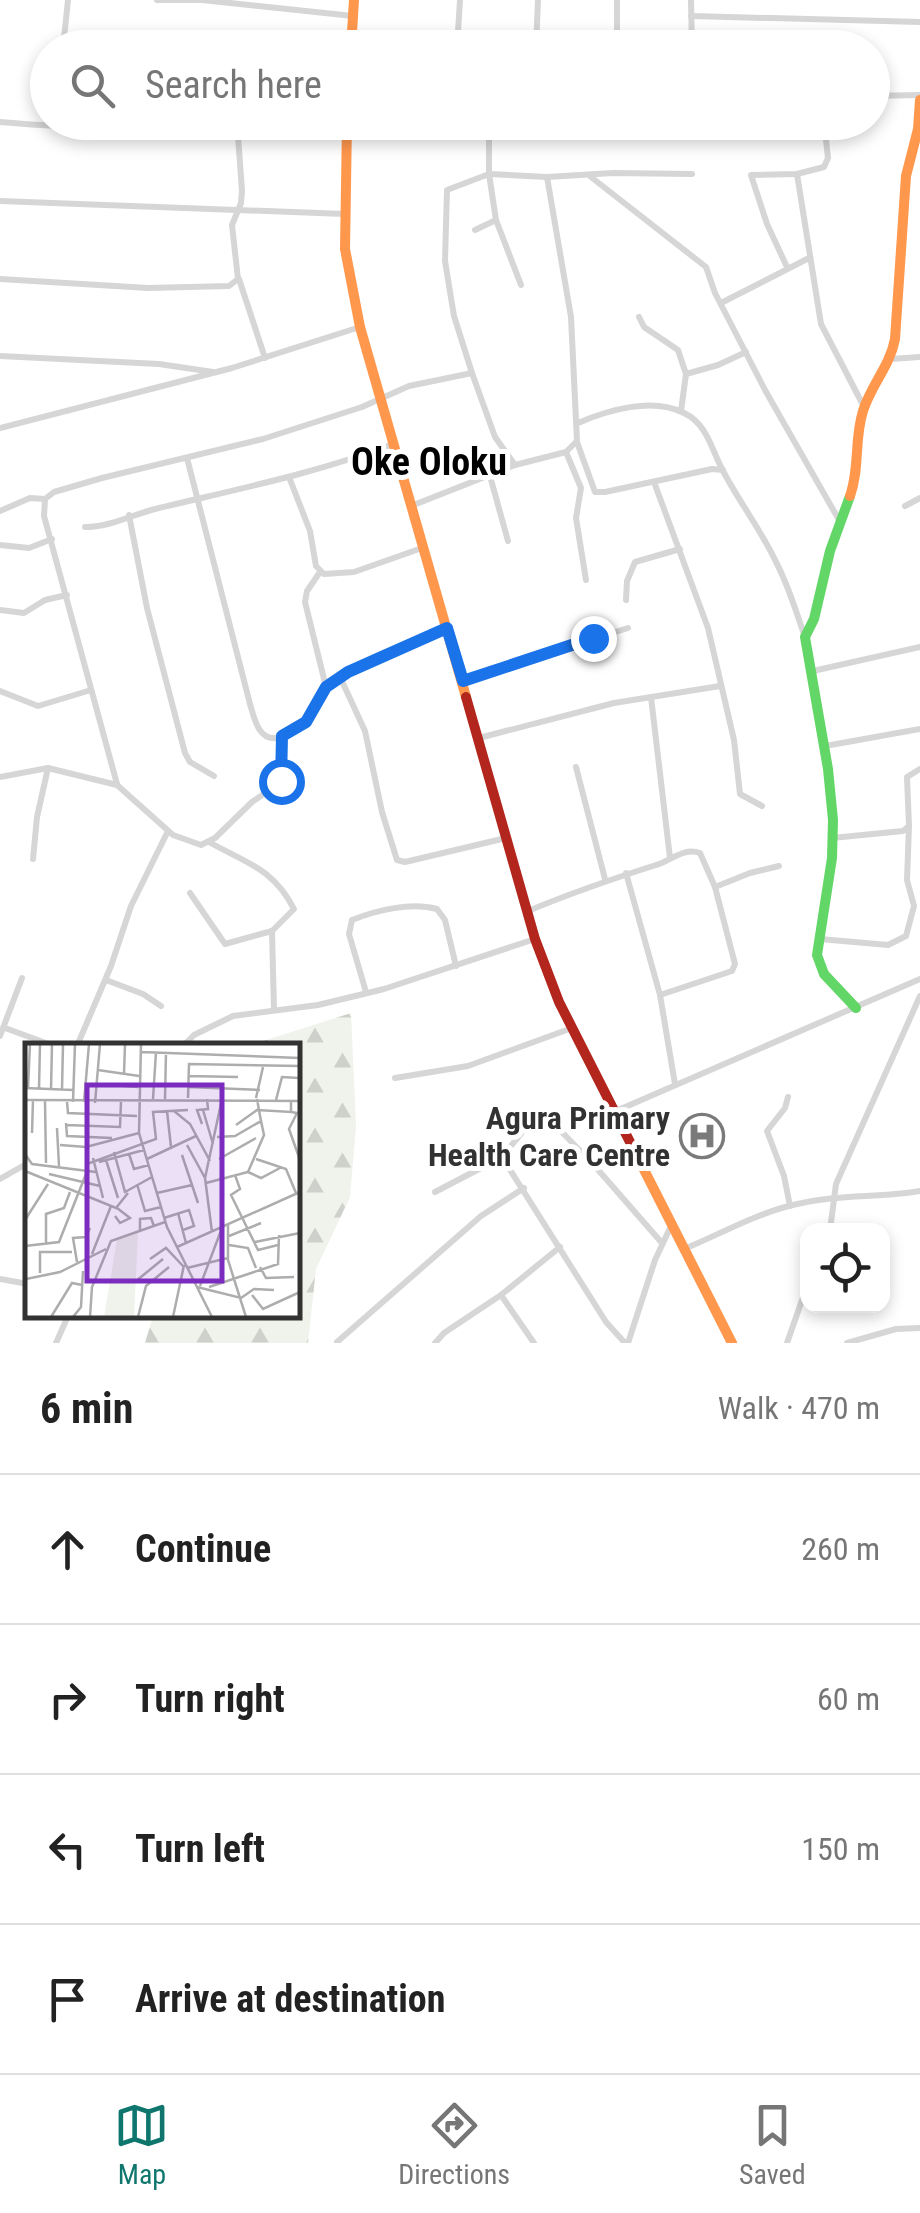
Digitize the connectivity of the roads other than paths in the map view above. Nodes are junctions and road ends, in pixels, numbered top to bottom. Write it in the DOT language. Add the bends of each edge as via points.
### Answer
graph roads {
  1 [pos="68,0"];
  2 [pos="157,0"];
  3 [pos="354,0"];
  4 [pos="460,0"];
  5 [pos="538,0"];
  6 [pos="616,0"];
  7 [pos="691,0"];
  8 [pos="353,16"];
  9 [pos="692,16"];
  10 [pos="920,22"];
  11 [pos="65,30"];
  12 [pos="352,30"];
  13 [pos="458,30"];
  14 [pos="537,30"];
  15 [pos="617,30"];
  16 [pos="692,30"];
  17 [pos="890,96"];
  18 [pos="920,97"];
  19 [pos="0,122"];
  20 [pos="30,123"];
  21 [pos="238,140"];
  22 [pos="347,140"];
  23 [pos="489,140"];
  24 [pos="825,140"];
  25 [pos="488,174"];
  26 [pos="692,174"];
  27 [pos="796,174"];
  28 [pos="547,177"];
  29 [pos="590,177"];
  30 [pos="0,200"];
  31 [pos="235,212"];
  32 [pos="345,214"];
  33 [pos="496,220"];
  34 [pos="475,230"];
  35 [pos="809,258"];
  36 [pos="787,266"];
  37 [pos="238,278"];
  38 [pos="0,279"];
  39 [pos="521,285"];
  40 [pos="721,303"];
  41 [pos="639,316"];
  42 [pos="360,327"];
  43 [pos="746,352"];
  44 [pos="0,356"];
  45 [pos="920,357"];
  46 [pos="264,358"];
  47 [pos="891,359"];
  48 [pos="214,373"];
  49 [pos="472,374"];
  50 [pos="686,374"];
  51 [pos="381,396"];
  52 [pos="864,407"];
  53 [pos="681,411"];
  54 [pos="578,423"];
  55 [pos="0,428"];
  56 [pos="577,441"];
  57 [pos="393,444"];
  58 [pos="566,452"];
  59 [pos="187,458"];
  60 [pos="515,465"];
  61 [pos="722,470"];
  62 [pos="289,476"];
  63 [pos="490,476"];
  64 [pos="654,482"];
  65 [pos="198,498"];
  66 [pos="920,498"];
  67 [pos="45,499"];
  68 [pos="411,506"];
  69 [pos="906,506"];
  70 [pos="0,511"];
  71 [pos="128,515"];
  72 [pos="839,520"];
  73 [pos="84,527"];
  74 [pos="52,539"];
  75 [pos="508,541"];
  76 [pos="0,545"];
  77 [pos="422,548"];
  78 [pos="680,549"];
  79 [pos="320,572"];
  80 [pos="586,580"];
  81 [pos="67,595"];
  82 [pos="626,600"];
  83 [pos="0,610"];
  84 [pos="447,628"];
  85 [pos="628,628"];
  86 [pos="805,636"];
  87 [pos="920,647"];
  88 [pos="813,671"];
  89 [pos="340,678"];
  90 [pos="463,681"];
  91 [pos="720,686"];
  92 [pos="326,687"];
  93 [pos="90,690"];
  94 [pos="0,691"];
  95 [pos="651,697"];
  96 [pos="920,729"];
  97 [pos="282,736"];
  98 [pos="479,738"];
  99 [pos="824,746"];
  100 [pos="576,766"];
  101 [pos="48,768"];
  102 [pos="920,769"];
  103 [pos="214,776"];
  104 [pos="0,777"];
  105 [pos="117,785"];
  106 [pos="762,806"];
  107 [pos="909,826"];
  108 [pos="168,831"];
  109 [pos="506,838"];
  110 [pos="832,838"];
  111 [pos="209,842"];
  112 [pos="670,858"];
  113 [pos="33,859"];
  114 [pos="780,866"];
  115 [pos="626,873"];
  116 [pos="605,879"];
  117 [pos="715,887"];
  118 [pos="190,893"];
  119 [pos="528,910"];
  120 [pos="272,931"];
  121 [pos="536,939"];
  122 [pos="818,939"];
  123 [pos="456,966"];
  124 [pos="22,978"];
  125 [pos="106,980"];
  126 [pos="920,980"];
  127 [pos="366,992"];
  128 [pos="660,995"];
  129 [pos="920,996"];
  130 [pos="161,1006"];
  131 [pos="856,1008"];
  132 [pos="274,1010"];
  133 [pos="572,1028"];
  134 [pos="2,1032"];
  135 [pos="43,1043"];
  136 [pos="78,1043"];
  137 [pos="187,1043"];
  138 [pos="395,1078"];
  139 [pos="675,1084"];
  140 [pos="788,1096"];
  141 [pos="616,1111"];
  142 [pos="502,1157"];
  143 [pos="25,1166"];
  144 [pos="0,1179"];
  145 [pos="524,1188"];
  146 [pos="920,1191"];
  147 [pos="435,1192"];
  148 [pos="833,1200"];
  149 [pos="790,1206"];
  150 [pos="831,1223"];
  151 [pos="671,1226"];
  152 [pos="662,1243"];
  153 [pos="560,1247"];
  154 [pos="684,1249"];
  155 [pos="0,1279"];
  156 [pos="25,1283"];
  157 [pos="501,1295"];
  158 [pos="800,1306"];
  159 [pos="67,1318"];
  160 [pos="920,1328"];
  161 [pos="337,1342"];
  162 [pos="56,1343"];
  163 [pos="435,1343"];
  164 [pos="534,1343"];
  165 [pos="626,1343"];
  166 [pos="732,1343"];
  167 [pos="787,1343"];
  168 [pos="846,1343"];
  1 -- 11 [label="street"];
  2 -- 8 [label="street"];
  3 -- 8 [label="street"];
  4 -- 13 [label="street"];
  5 -- 14 [label="street"];
  6 -- 15 [label="street"];
  7 -- 9 [label="street"];
  8 -- 12 [label="street"];
  9 -- 10 [label="street"];
  9 -- 16 [label="street"];
  17 -- 18 [label="street"];
  18 -- 47 [label="street" via="908,159"];
  19 -- 20 [label="street"];
  21 -- 31 [label="street" via="242,191"];
  22 -- 32 [label="street"];
  23 -- 25 [label="street"];
  24 -- 27 [label="street" via="826,164"];
  25 -- 28 [label="street"];
  25 -- 33 [label="street"];
  25 -- 49 [label="street" via="452,187 444,197 445,261"];
  26 -- 29 [label="street"];
  27 -- 35 [label="street"];
  27 -- 36 [label="street" via="751,175"];
  28 -- 29 [label="street"];
  28 -- 54 [label="street" via="571,317"];
  29 -- 40 [label="street" via="706,267"];
  30 -- 31 [label="street"];
  31 -- 32 [label="street"];
  31 -- 37 [label="street"];
  32 -- 42 [label="street"];
  33 -- 34 [label="street"];
  33 -- 39 [label="street"];
  35 -- 36 [label="street"];
  35 -- 52 [label="street" via="821,324"];
  36 -- 40 [label="street"];
  37 -- 38 [label="street" via="222,288"];
  37 -- 46 [label="street"];
  40 -- 43 [label="street"];
  41 -- 50 [label="street" via="644,327 678,350"];
  42 -- 46 [label="street"];
  42 -- 51 [label="street"];
  43 -- 50 [label="street"];
  43 -- 72 [label="street"];
  44 -- 48 [label="street"];
  45 -- 47 [label="street"];
  46 -- 48 [label="street"];
  47 -- 52 [label="street"];
  48 -- 55 [label="street"];
  49 -- 51 [label="street"];
  49 -- 60 [label="street" via="495,437"];
  50 -- 53 [label="street"];
  51 -- 57 [label="street"];
  51 -- 59 [label="street" via="310,425"];
  52 -- 72 [label="street" via="855,442 856,478"];
  53 -- 54 [label="street" via="639,407"];
  53 -- 61 [label="street" via="703,429"];
  54 -- 56 [label="street"];
  56 -- 58 [label="street"];
  56 -- 64 [label="street" via="594,492"];
  57 -- 62 [label="street"];
  57 -- 68 [label="street"];
  58 -- 60 [label="street"];
  58 -- 80 [label="street" via="581,488 576,518"];
  59 -- 65 [label="street"];
  59 -- 67 [label="street"];
  60 -- 63 [label="street"];
  61 -- 64 [label="street"];
  61 -- 86 [label="street" via="777,562"];
  62 -- 65 [label="street"];
  62 -- 79 [label="street"];
  63 -- 68 [label="street"];
  63 -- 75 [label="street"];
  64 -- 78 [label="street"];
  65 -- 71 [label="street"];
  65 -- 97 [label="street" via="257,726"];
  66 -- 69 [label="street"];
  67 -- 70 [label="street"];
  67 -- 74 [label="street"];
  68 -- 77 [label="street"];
  71 -- 73 [label="street" via="106,527"];
  71 -- 103 [label="street" via="185,753"];
  72 -- 86 [label="street"];
  74 -- 76 [label="street" via="29,548"];
  74 -- 81 [label="street"];
  77 -- 79 [label="street" via="354,572"];
  77 -- 84 [label="street"];
  78 -- 82 [label="street" via="635,562"];
  78 -- 91 [label="street"];
  79 -- 92 [label="street" via="305,602"];
  81 -- 83 [label="street" via="24,613"];
  81 -- 93 [label="street"];
  84 -- 89 [label="street"];
  84 -- 90 [label="street"];
  85 -- 90 [label="street"];
  86 -- 88 [label="street"];
  87 -- 88 [label="street"];
  88 -- 99 [label="street"];
  89 -- 92 [label="street"];
  89 -- 109 [label="street" via="365,731 397,860"];
  90 -- 98 [label="street"];
  91 -- 95 [label="street"];
  91 -- 106 [label="street" via="740,794"];
  92 -- 97 [label="street" via="306,722"];
  93 -- 94 [label="street" via="38,706"];
  93 -- 105 [label="street"];
  95 -- 98 [label="street"];
  95 -- 112 [label="street"];
  96 -- 99 [label="street"];
  97 -- 111 [label="street" via="280,783"];
  98 -- 109 [label="street"];
  99 -- 110 [label="street"];
  100 -- 116 [label="street"];
  101 -- 104 [label="street"];
  101 -- 105 [label="street"];
  101 -- 113 [label="street"];
  102 -- 107 [label="street" via="906,778"];
  105 -- 108 [label="street"];
  107 -- 110 [label="street"];
  107 -- 122 [label="street" via="914,906 906,936 888,945"];
  108 -- 111 [label="street" via="200,845"];
  108 -- 125 [label="street" via="131,906"];
  109 -- 119 [label="street"];
  110 -- 122 [label="street"];
  111 -- 120 [label="street" via="261,868 288,898 292,914"];
  112 -- 115 [label="street"];
  112 -- 117 [label="street" via="700,853"];
  114 -- 117 [label="street"];
  115 -- 116 [label="street"];
  115 -- 128 [label="street"];
  116 -- 119 [label="street"];
  117 -- 128 [label="street" via="734,954 732,971"];
  118 -- 120 [label="street" via="223,943"];
  119 -- 121 [label="street"];
  120 -- 132 [label="street"];
  121 -- 123 [label="street"];
  121 -- 133 [label="street"];
  122 -- 131 [label="street" via="819,966"];
  123 -- 127 [label="street"];
  123 -- 127 [label="street" via="436,909 364,915 352,920 350,934"];
  124 -- 134 [label="street"];
  125 -- 130 [label="street"];
  125 -- 136 [label="street"];
  126 -- 131 [label="street"];
  127 -- 132 [label="street"];
  128 -- 139 [label="street"];
  129 -- 148 [label="street"];
  131 -- 139 [label="street"];
  132 -- 137 [label="street" via="233,1016"];
  133 -- 138 [label="street" via="468,1066"];
  133 -- 141 [label="street"];
  134 -- 135 [label="street"];
  139 -- 141 [label="street"];
  140 -- 149 [label="street" via="767,1131"];
  141 -- 151 [label="street"];
  142 -- 145 [label="street"];
  142 -- 147 [label="street"];
  142 -- 152 [label="street" via="532,1120 548,1120"];
  143 -- 144 [label="street"];
  145 -- 153 [label="street"];
  145 -- 161 [label="street" via="481,1216"];
  146 -- 148 [label="street"];
  148 -- 149 [label="street"];
  148 -- 150 [label="street"];
  149 -- 154 [label="street"];
  151 -- 152 [label="street"];
  151 -- 154 [label="street"];
  152 -- 165 [label="street"];
  153 -- 157 [label="street"];
  153 -- 165 [label="street"];
  154 -- 166 [label="street"];
  155 -- 156 [label="street"];
  157 -- 163 [label="street"];
  157 -- 164 [label="street"];
  158 -- 167 [label="street"];
  159 -- 162 [label="street"];
  160 -- 168 [label="street"];
}
